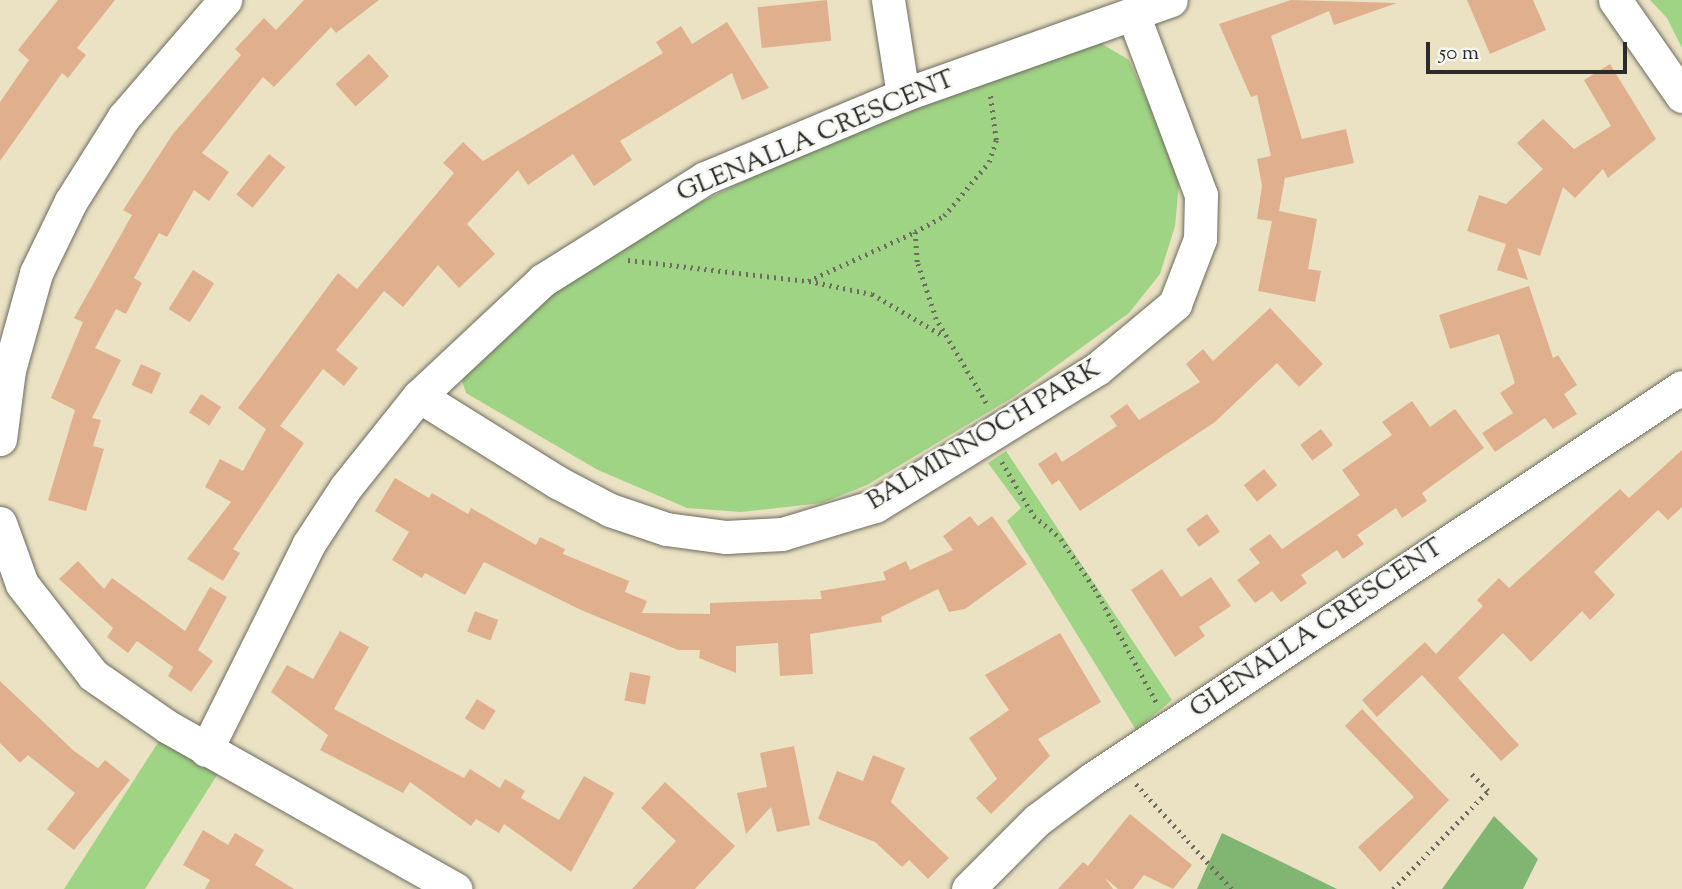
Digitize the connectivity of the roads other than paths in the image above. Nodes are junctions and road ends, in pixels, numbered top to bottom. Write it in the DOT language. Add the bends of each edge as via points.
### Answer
graph roads {
  1 [pos="225,0"];
  2 [pos="888,0"];
  3 [pos="1171,0"];
  4 [pos="1615,0"];
  5 [pos="1133,14"];
  6 [pos="903,95"];
  7 [pos="1682,96"];
  8 [pos="5,369"];
  9 [pos="1682,387"];
  10 [pos="419,396"];
  11 [pos="0,439"];
  12 [pos="0,523"];
  13 [pos="206,750"];
  14 [pos="455,889"];
  15 [pos="968,889"];
  1 -- 8 [label="street" via="124,117 71,201 36,273"];
  2 -- 6 [label="street"];
  3 -- 5 [label="street, GLENALLA CRESCENT"];
  4 -- 7 [label="street"];
  5 -- 6 [label="street, GLENALLA CRESCENT"];
  5 -- 10 [label="street, BALMINNOCH PARK" via="1201,195 1200,239 1175,304 1097,369 875,506 782,534 726,537 666,529 557,482"];
  6 -- 10 [label="street, GLENALLA CRESCENT" via="705,178 579,252 509,306"];
  8 -- 11 [label="street"];
  9 -- 15 [label="street, GLENALLA CRESCENT" via="1117,762 1037,820"];
  10 -- 13 [label="street, GLENALLA CRESCENT" via="346,487 309,545"];
  12 -- 13 [label="street" via="22,584 55,633 129,703"];
  13 -- 14 [label="street"];
}
